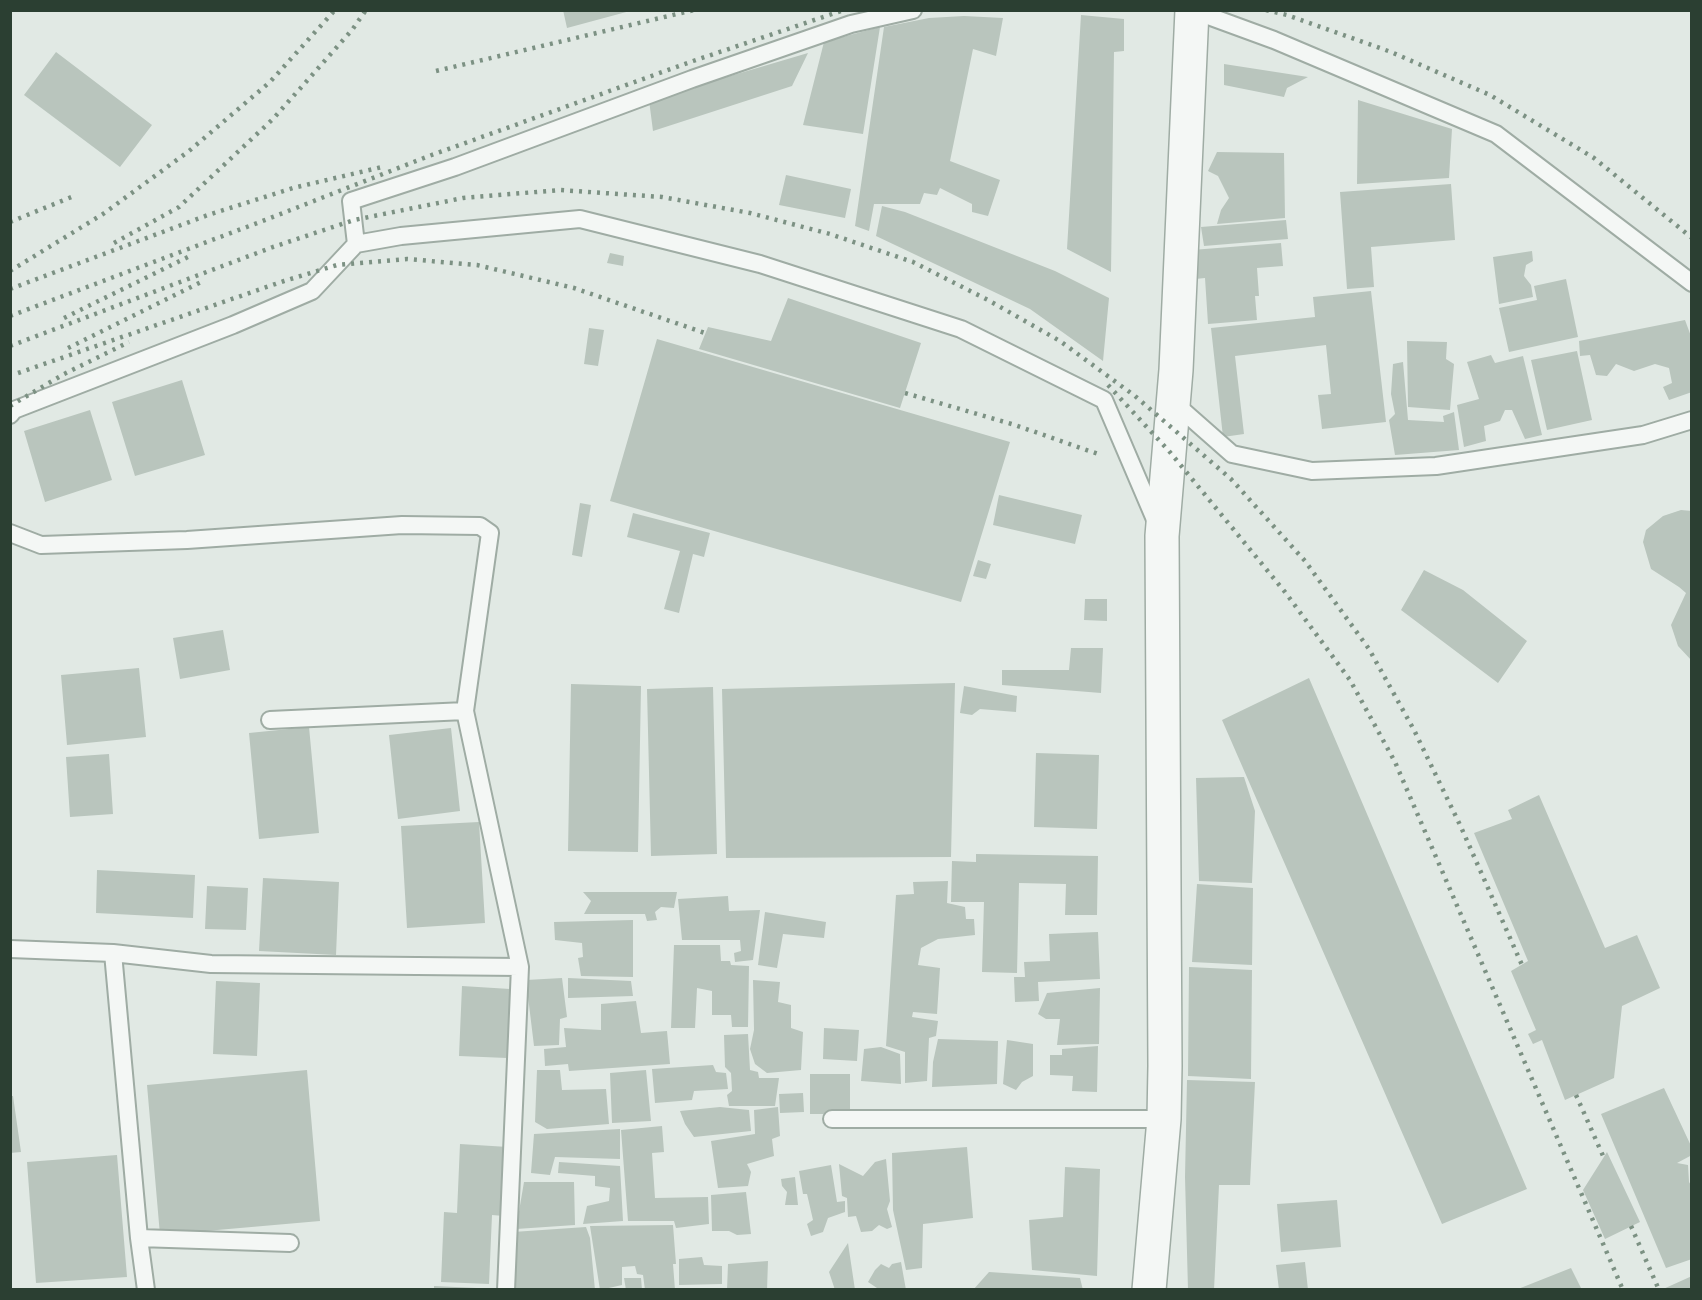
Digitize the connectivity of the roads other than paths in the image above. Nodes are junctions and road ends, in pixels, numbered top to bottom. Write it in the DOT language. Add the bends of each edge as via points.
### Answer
graph roads {
  1 [pos="913,10"];
  2 [pos="1192,10"];
  3 [pos="356,244"];
  4 [pos="1692,283"];
  5 [pos="1173,402"];
  6 [pos="10,415"];
  7 [pos="1692,420"];
  8 [pos="10,533"];
  9 [pos="1162,536"];
  10 [pos="465,711"];
  11 [pos="270,720"];
  12 [pos="10,949"];
  13 [pos="113,953"];
  14 [pos="520,967"];
  15 [pos="832,1119"];
  16 [pos="1164,1119"];
  17 [pos="139,1238"];
  18 [pos="290,1243"];
  19 [pos="146,1290"];
  20 [pos="506,1290"];
  21 [pos="1149,1290"];
  1 -- 3 [label="lane" via="851,24 351,201"];
  2 -- 4 [label="lane" via="1274,40 1496,134"];
  2 -- 5 [label="street"];
  3 -- 6 [label="lane" via="312,291 14,410"];
  3 -- 9 [label="lane" via="400,236 580,219 760,264 961,329 1104,400"];
  5 -- 7 [label="lane" via="1232,454 1312,471 1436,466 1643,435"];
  5 -- 9 [label="street"];
  8 -- 10 [label="lane" via="41,545 187,540 402,525 480,526 490,533"];
  9 -- 16 [label="street"];
  10 -- 11 [label="lane"];
  10 -- 14 [label="lane"];
  12 -- 13 [label="lane"];
  13 -- 14 [label="lane" via="211,964"];
  13 -- 17 [label="lane"];
  14 -- 20 [label="lane"];
  15 -- 16 [label="lane"];
  16 -- 21 [label="street"];
  17 -- 18 [label="lane"];
  17 -- 19 [label="lane"];
}
